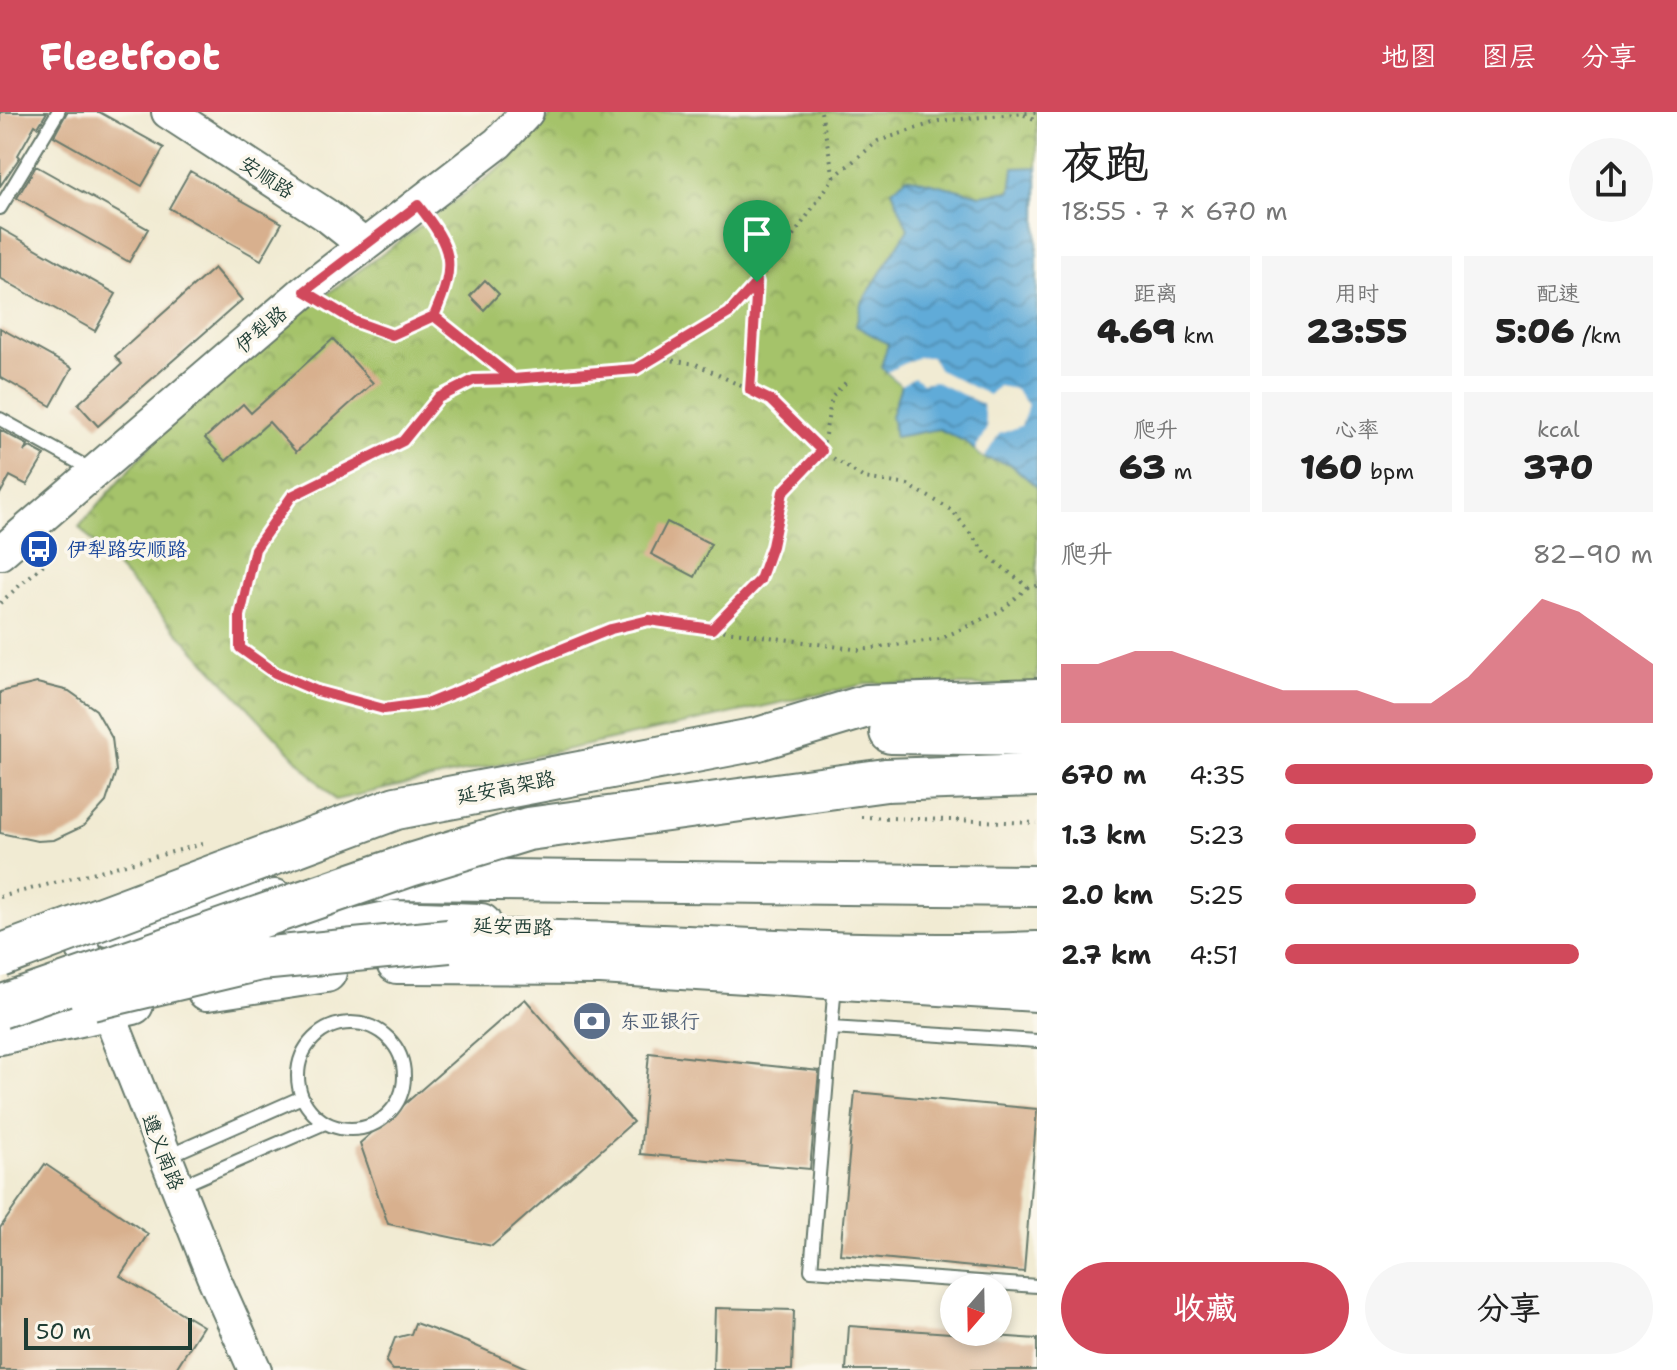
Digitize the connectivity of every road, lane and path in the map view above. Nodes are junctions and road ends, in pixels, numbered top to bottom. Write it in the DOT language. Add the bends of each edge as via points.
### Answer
graph roads {
  1 [pos="58,112"];
  2 [pos="168,112"];
  3 [pos="527,112"];
  4 [pos="821,112"];
  5 [pos="1037,112"];
  6 [pos="1023,114"];
  7 [pos="1037,120"];
  8 [pos="834,177"];
  9 [pos="418,205"];
  10 [pos="0,208"];
  11 [pos="364,245"];
  12 [pos="757,282"];
  13 [pos="305,291"];
  14 [pos="434,316"];
  15 [pos="654,358"];
  16 [pos="513,379"];
  17 [pos="848,380"];
  18 [pos="750,390"];
  19 [pos="0,419"];
  20 [pos="822,451"];
  21 [pos="93,471"];
  22 [pos="0,553"];
  23 [pos="55,554"];
  24 [pos="1037,586"];
  25 [pos="1028,587"];
  26 [pos="0,603"];
  27 [pos="712,629"];
  28 [pos="1037,700"];
  29 [pos="1037,734"];
  30 [pos="758,739"];
  31 [pos="1037,775"];
  32 [pos="1037,886"];
  33 [pos="0,946"];
  34 [pos="1037,950"];
  35 [pos="0,956"];
  36 [pos="90,971"];
  37 [pos="836,979"];
  38 [pos="0,989"];
  39 [pos="1037,991"];
  40 [pos="0,1007"];
  41 [pos="0,1016"];
  42 [pos="831,1028"];
  43 [pos="0,1034"];
  44 [pos="1037,1041"];
  45 [pos="302,1097"];
  46 [pos="325,1123"];
  47 [pos="165,1157"];
  48 [pos="177,1187"];
  49 [pos="1037,1286"];
  50 [pos="255,1370"];
  1 -- 10 [label="lane"];
  2 -- 11 [label="street, 安顺路"];
  3 -- 9 [label="street, 伊犁路" via="498,143"];
  4 -- 8 [label="path"];
  5 -- 6 [label="path"];
  6 -- 7 [label="path"];
  6 -- 8 [label="path" via="939,121 878,141"];
  8 -- 12 [label="path"];
  9 -- 11 [label="street, 伊犁路"];
  9 -- 14 [label="path" via="444,238 449,281"];
  11 -- 13 [label="street, 伊犁路"];
  12 -- 15 [label="path" via="729,313"];
  12 -- 18 [label="path"];
  13 -- 14 [label="path" via="356,322 392,335"];
  13 -- 21 [label="street, 伊犁路"];
  14 -- 16 [label="path"];
  15 -- 16 [label="path" via="636,369"];
  15 -- 18 [label="path" via="696,364"];
  16 -- 27 [label="path" via="474,380 438,398 403,441 292,496 255,549 240,616 240,648 303,685 384,709 429,703 623,626 649,620"];
  17 -- 20 [label="path" via="832,397"];
  18 -- 20 [label="path" via="770,400"];
  19 -- 21 [label="lane"];
  20 -- 25 [label="path" via="864,478 908,485 952,510 987,555"];
  20 -- 27 [label="path" via="783,492 760,580"];
  21 -- 22 [label="street, 伊犁路"];
  23 -- 26 [label="path"];
  24 -- 25 [label="path"];
  25 -- 27 [label="path" via="1002,610 940,639 860,650"];
  28 -- 30 [label="highway" via="867,706"];
  29 -- 30 [label="highway, 延安高架路" via="885,732"];
  30 -- 35 [label="highway, 延安高架路, bridge" via="396,808"];
  31 -- 40 [label="highway, bridge" via="886,780 528,829"];
  32 -- 36 [label="main road" via="400,879 189,913"];
  33 -- 36 [label="main road, 延安西路"];
  34 -- 36 [label="main road, 延安西路" via="391,921"];
  34 -- 41 [label="highway, bridge" via="932,958 449,941 260,959"];
  36 -- 37 [label="main road, 延安西路" via="243,983 410,962 601,964"];
  36 -- 38 [label="main road, 延安西路"];
  36 -- 41 [label="main road, 延安西路"];
  36 -- 43 [label="main road, 延安西路"];
  36 -- 47 [label="street, 遵义南路"];
  37 -- 39 [label="main road, 延安西路"];
  37 -- 42 [label="lane"];
  42 -- 44 [label="lane"];
  42 -- 49 [label="lane" via="811,1270"];
  45 -- 46 [label="lane"];
  45 -- 46 [label="lane" via="299,1061 320,1031 355,1022 388,1037 405,1068 399,1101 375,1124 341,1128"];
  45 -- 47 [label="lane"];
  46 -- 48 [label="lane"];
  47 -- 48 [label="street, 遵义南路"];
  48 -- 50 [label="street, 遵义南路"];
}
